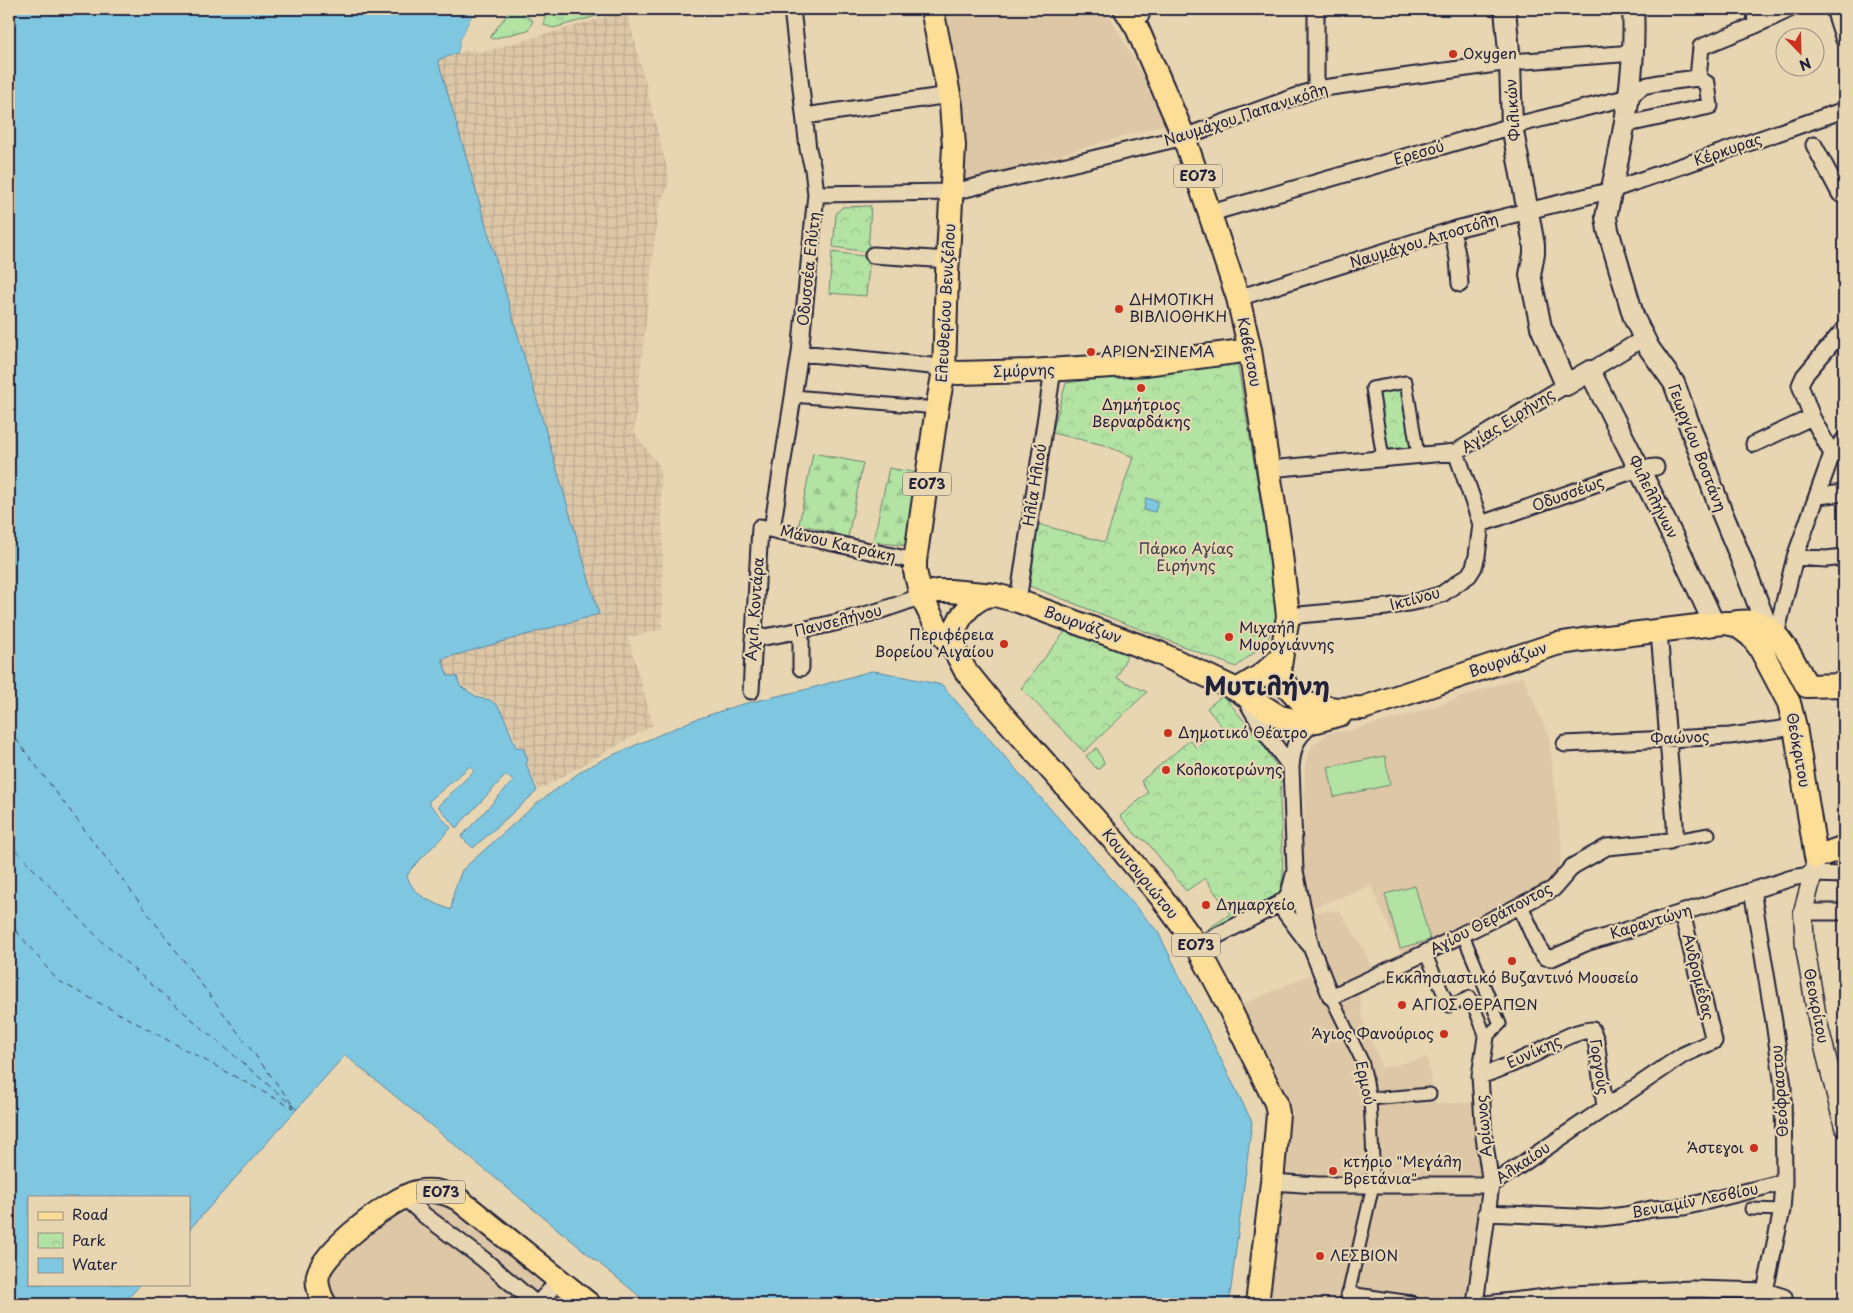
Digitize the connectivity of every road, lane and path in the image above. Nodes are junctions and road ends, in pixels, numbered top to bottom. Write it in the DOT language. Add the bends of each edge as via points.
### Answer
graph roads {
  1 [pos="792,9"];
  2 [pos="932,9"];
  3 [pos="1316,9"];
  4 [pos="1505,9"];
  5 [pos="1633,9"];
  6 [pos="1755,9"];
  7 [pos="1790,9"];
  8 [pos="1834,9"];
  9 [pos="1136,11"];
  10 [pos="1756,25"];
  11 [pos="1844,40"];
  12 [pos="1634,53"];
  13 [pos="1510,62"];
  14 [pos="1698,78"];
  15 [pos="1316,89"];
  16 [pos="949,95"];
  17 [pos="1629,97"];
  18 [pos="1844,110"];
  19 [pos="805,116"];
  20 [pos="1624,124"];
  21 [pos="1512,126"];
  22 [pos="1184,137"];
  23 [pos="1814,145"];
  24 [pos="1612,190"];
  25 [pos="953,192"];
  26 [pos="1844,192"];
  27 [pos="816,194"];
  28 [pos="1528,210"];
  29 [pos="1211,213"];
  30 [pos="1452,230"];
  31 [pos="873,255"];
  32 [pos="948,260"];
  33 [pos="1460,284"];
  34 [pos="1238,298"];
  35 [pos="1844,329"];
  36 [pos="1644,338"];
  37 [pos="1250,350"];
  38 [pos="800,353"];
  39 [pos="1053,370"];
  40 [pos="1590,370"];
  41 [pos="944,371"];
  42 [pos="1566,385"];
  43 [pos="794,396"];
  44 [pos="937,408"];
  45 [pos="1812,417"];
  46 [pos="1844,440"];
  47 [pos="1754,444"];
  48 [pos="1456,452"];
  49 [pos="1832,454"];
  50 [pos="1418,455"];
  51 [pos="1383,459"];
  52 [pos="1647,468"];
  53 [pos="1269,469"];
  54 [pos="1844,493"];
  55 [pos="1818,496"];
  56 [pos="1481,524"];
  57 [pos="766,528"];
  58 [pos="1796,557"];
  59 [pos="1844,557"];
  60 [pos="915,561"];
  61 [pos="994,595"];
  62 [pos="921,596"];
  63 [pos="1018,601"];
  64 [pos="1288,616"];
  65 [pos="1720,624"];
  66 [pos="801,630"];
  67 [pos="1771,631"];
  68 [pos="1659,632"];
  69 [pos="753,639"];
  70 [pos="955,651"];
  71 [pos="1281,658"];
  72 [pos="1793,661"];
  73 [pos="801,668"];
  74 [pos="1773,672"];
  75 [pos="1844,685"];
  76 [pos="1807,686"];
  77 [pos="750,691"];
  78 [pos="1240,693"];
  79 [pos="1789,703"];
  80 [pos="1312,712"];
  81 [pos="1795,727"];
  82 [pos="1669,738"];
  83 [pos="1565,744"];
  84 [pos="1291,767"];
  85 [pos="1709,834"];
  86 [pos="1673,838"];
  87 [pos="1844,847"];
  88 [pos="1814,866"];
  89 [pos="1295,870"];
  90 [pos="1844,874"];
  91 [pos="1752,890"];
  92 [pos="1279,904"];
  93 [pos="1520,906"];
  94 [pos="1803,912"];
  95 [pos="1844,912"];
  96 [pos="1682,913"];
  97 [pos="1462,935"];
  98 [pos="1196,946"];
  99 [pos="1311,946"];
  100 [pos="1425,953"];
  101 [pos="1331,996"];
  102 [pos="1589,1030"];
  103 [pos="1486,1037"];
  104 [pos="1714,1041"];
  105 [pos="1480,1076"];
  106 [pos="1430,1094"];
  107 [pos="1370,1099"];
  108 [pos="1605,1107"];
  109 [pos="1844,1127"];
  110 [pos="1272,1182"];
  111 [pos="1784,1182"];
  112 [pos="1491,1185"];
  113 [pos="1373,1186"];
  114 [pos="404,1197"];
  115 [pos="1752,1209"];
  116 [pos="1782,1210"];
  117 [pos="1486,1213"];
  118 [pos="559,1281"];
  119 [pos="1765,1291"];
  120 [pos="1629,1298"];
  121 [pos="1347,1300"];
  122 [pos="1783,1301"];
  123 [pos="325,1304"];
  124 [pos="537,1304"];
  125 [pos="589,1304"];
  126 [pos="1257,1304"];
  127 [pos="1411,1304"];
  128 [pos="1475,1304"];
  129 [pos="1486,1304"];
  1 -- 19 [label="street, Οδυσσέα Ελύτη"];
  2 -- 16 [label="main road, Ελευθερίου Βενιζέλου / ΕΟ73"];
  3 -- 15 [label="street"];
  4 -- 13 [label="main road, Φιλικών"];
  5 -- 12 [label="main road, Γεωργίου Βοστάνη"];
  6 -- 10 [label="street"];
  7 -- 10 [label="street"];
  8 -- 11 [label="street"];
  9 -- 22 [label="main road, Καβέτσου / ΕΟ73" via="1137,28"];
  10 -- 14 [label="street" via="1701,47"];
  12 -- 13 [label="street, Ναυμάχου Παπανικόλη"];
  12 -- 17 [label="main road, Γεωργίου Βοστάνη"];
  13 -- 15 [label="street, Ναυμάχου Παπανικόλη"];
  13 -- 21 [label="main road, Φιλικών"];
  14 -- 17 [label="street, Ερεσού" via="1643,86"];
  14 -- 20 [label="street" via="1707,84 1710,106"];
  15 -- 22 [label="street, Ναυμάχου Παπανικόλη"];
  16 -- 19 [label="street"];
  16 -- 25 [label="main road, Ελευθερίου Βενιζέλου / ΕΟ73" via="954,146"];
  17 -- 20 [label="main road, Γεωργίου Βοστάνη"];
  17 -- 21 [label="street, Ερεσού"];
  18 -- 24 [label="street, Κέρκυρας"];
  19 -- 27 [label="street, Οδυσσέα Ελύτη"];
  20 -- 24 [label="main road, Γεωργίου Βοστάνη"];
  21 -- 28 [label="main road, Φιλικών"];
  21 -- 29 [label="street, Ερεσού"];
  22 -- 25 [label="street, Ναυμάχου Παπανικόλη"];
  22 -- 29 [label="main road, Καβέτσου / ΕΟ73"];
  23 -- 26 [label="street" via="1840,194"];
  24 -- 28 [label="street, Ναυμάχου Αποστόλη"];
  24 -- 36 [label="main road, Γεωργίου Βοστάνη" via="1606,217 1608,230 1634,318"];
  25 -- 27 [label="street, Ναυμάχου Παπανικόλη"];
  25 -- 32 [label="main road, Ελευθερίου Βενιζέλου / ΕΟ73"];
  27 -- 38 [label="street, Οδυσσέα Ελύτη"];
  28 -- 30 [label="street, Ναυμάχου Αποστόλη"];
  28 -- 42 [label="main road" via="1534,249 1530,275 1544,337"];
  29 -- 34 [label="main road, Καβέτσου / ΕΟ73"];
  30 -- 33 [label="street"];
  30 -- 34 [label="street, Ναυμάχου Αποστόλη"];
  31 -- 32 [label="street"];
  32 -- 41 [label="main road, Ελευθερίου Βενιζέλου / ΕΟ73"];
  34 -- 37 [label="main road, Καβέτσου / ΕΟ73"];
  35 -- 45 [label="street" via="1804,376 1800,388"];
  36 -- 40 [label="street, Αγίας Ειρήνης"];
  36 -- 67 [label="main road, Γεωργίου Βοστάνη" via="1674,383 1720,508"];
  37 -- 39 [label="main road, Σμύρνης" via="1145,364"];
  37 -- 53 [label="main road, Καβέτσου / ΕΟ73"];
  38 -- 41 [label="street, Σμύρνης" via="922,365"];
  38 -- 43 [label="street, Οδυσσέα Ελύτη"];
  39 -- 41 [label="main road, Σμύρνης"];
  39 -- 63 [label="street, Ηλία Ηλιού"];
  40 -- 42 [label="main road, Αγίας Ειρήνης"];
  40 -- 52 [label="main road, Φιλελλήνων"];
  41 -- 44 [label="main road, Ελευθερίου Βενιζέλου / ΕΟ73"];
  42 -- 48 [label="street, Αγίας Ειρήνης"];
  43 -- 44 [label="street"];
  43 -- 57 [label="street, Οδυσσέα Ελύτη"];
  44 -- 60 [label="main road, Ελευθερίου Βενιζέλου / ΕΟ73"];
  45 -- 47 [label="street"];
  45 -- 49 [label="street"];
  46 -- 49 [label="street"];
  48 -- 50 [label="street, Αγίας Ειρήνης"];
  48 -- 56 [label="street, Ικτίνου"];
  49 -- 55 [label="street"];
  50 -- 51 [label="street, Αγίας Ειρήνης"];
  50 -- 51 [label="street" via="1406,382 1372,388"];
  51 -- 53 [label="street, Αγίας Ειρήνης"];
  52 -- 56 [label="street, Οδυσσέως"];
  52 -- 65 [label="main road, Φιλελλήνων" via="1690,569"];
  53 -- 64 [label="main road, Καβέτσου / ΕΟ73"];
  54 -- 55 [label="street"];
  55 -- 58 [label="street"];
  56 -- 64 [label="street, Ικτίνου" via="1474,567 1442,594 1387,607"];
  57 -- 60 [label="street, Μάνου Κατράκη"];
  57 -- 69 [label="street, Αχιλ. Κοντάρα"];
  58 -- 59 [label="street"];
  58 -- 67 [label="street"];
  60 -- 62 [label="main road, Ελευθερίου Βενιζέλου / ΕΟ73"];
  61 -- 62 [label="main road, Βουρνάζων" via="937,591"];
  61 -- 63 [label="main road, Βουρνάζων"];
  61 -- 70 [label="main road" via="982,597 972,604 957,627"];
  62 -- 66 [label="street, Πανσελήνου" via="843,622"];
  62 -- 70 [label="main road, ΕΟ73" via="936,626"];
  63 -- 78 [label="main road, Βουρνάζων" via="1159,653"];
  64 -- 71 [label="main road, Καβέτσου / ΕΟ73"];
  65 -- 67 [label="main road, Βουρνάζων" via="1752,622"];
  65 -- 68 [label="main road, Βουρνάζων"];
  65 -- 74 [label="main road, Θεόκριτου" via="1740,627 1751,636"];
  66 -- 69 [label="street, Πανσελήνου"];
  66 -- 73 [label="street"];
  67 -- 72 [label="main road"];
  68 -- 80 [label="main road, Βουρνάζων" via="1556,644 1362,708 1323,708"];
  68 -- 82 [label="street"];
  69 -- 77 [label="street, Αχιλ. Κοντάρα"];
  70 -- 98 [label="main road, Κουντουριώτου / ΕΟ73" via="991,702 1116,843 1162,898"];
  71 -- 78 [label="main road"];
  71 -- 80 [label="main road, Καβέτσου" via="1283,681"];
  72 -- 74 [label="main road" via="1794,671 1789,677 1780,678"];
  72 -- 76 [label="main road"];
  74 -- 79 [label="main road, Θεόκριτου"];
  75 -- 76 [label="main road"];
  76 -- 79 [label="main road" via="1793,692"];
  78 -- 80 [label="main road, Βουρνάζων" via="1280,717 1303,722"];
  78 -- 84 [label="street"];
  79 -- 81 [label="main road, Θεόκριτου"];
  80 -- 84 [label="street" via="1307,728 1294,744"];
  81 -- 82 [label="street, Φαώνος" via="1730,736"];
  81 -- 88 [label="main road, Θεόκριτου"];
  82 -- 83 [label="street, Φαώνος"];
  82 -- 86 [label="street"];
  84 -- 89 [label="street"];
  85 -- 86 [label="street"];
  86 -- 93 [label="street, Αγίου Θεράποντος" via="1607,847 1573,866 1553,889"];
  87 -- 88 [label="main road"];
  88 -- 90 [label="street, Καραντώνη"];
  88 -- 91 [label="street, Καραντώνη" via="1792,878"];
  88 -- 94 [label="street, Θεόκριτου"];
  89 -- 92 [label="street" via="1287,897"];
  89 -- 99 [label="street, Ερμού"];
  91 -- 96 [label="street, Καραντώνη"];
  91 -- 111 [label="street, Θεόφραστου" via="1783,1077"];
  92 -- 98 [label="street"];
  92 -- 99 [label="street"];
  93 -- 96 [label="street, Καραντώνη" via="1540,950 1545,957 1552,958 1586,943"];
  93 -- 97 [label="street, Αγίου Θεράποντος"];
  94 -- 95 [label="street"];
  94 -- 109 [label="street, Θεοκρίτου" via="1805,947 1818,1023"];
  96 -- 104 [label="street, Ανδρομέδας"];
  97 -- 100 [label="street, Αγίου Θεράποντος"];
  97 -- 103 [label="street" via="1500,1024"];
  98 -- 110 [label="main road, Κουντουριώτου / ΕΟ73" via="1276,1103 1278,1114"];
  99 -- 101 [label="street, Ερμού"];
  100 -- 101 [label="street, Αγίου Θεράποντος"];
  100 -- 103 [label="street" via="1449,1006 1470,998"];
  101 -- 107 [label="street, Ερμού" via="1362,1061"];
  102 -- 105 [label="street, Ευνίκης"];
  102 -- 108 [label="street, Γοργούς" via="1594,1032 1596,1040"];
  103 -- 105 [label="street, Αρίωνος"];
  104 -- 108 [label="street, Αλκαίου" via="1683,1055"];
  105 -- 112 [label="street, Αρίωνος"];
  106 -- 107 [label="street"];
  107 -- 113 [label="street, Ερμού"];
  108 -- 112 [label="street, Αλκαίου"];
  110 -- 113 [label="street, Αλκαίου"];
  110 -- 126 [label="main road, Κουντουριώτου / ΕΟ73"];
  111 -- 116 [label="street, Θεόφραστου"];
  111 -- 117 [label="street, Βενιαμίν Λεσβίου" via="1684,1206 1651,1208 1615,1217"];
  112 -- 113 [label="street, Αλκαίου"];
  112 -- 117 [label="street, Αρίωνος"];
  113 -- 121 [label="street, Ερμού"];
  114 -- 118 [label="main road, ΕΟ73" via="428,1191 452,1196"];
  114 -- 123 [label="main road, ΕΟ73" via="340,1244 323,1263 317,1279"];
  114 -- 124 [label="street"];
  115 -- 116 [label="street"];
  116 -- 119 [label="street, Θεόφραστου"];
  117 -- 128 [label="street, Αρίωνος"];
  118 -- 124 [label="street"];
  118 -- 125 [label="main road, ΕΟ73"];
  119 -- 120 [label="street" via="1693,1290"];
  119 -- 122 [label="street"];
  120 -- 129 [label="street" via="1571,1294"];
  121 -- 127 [label="street"];
}
